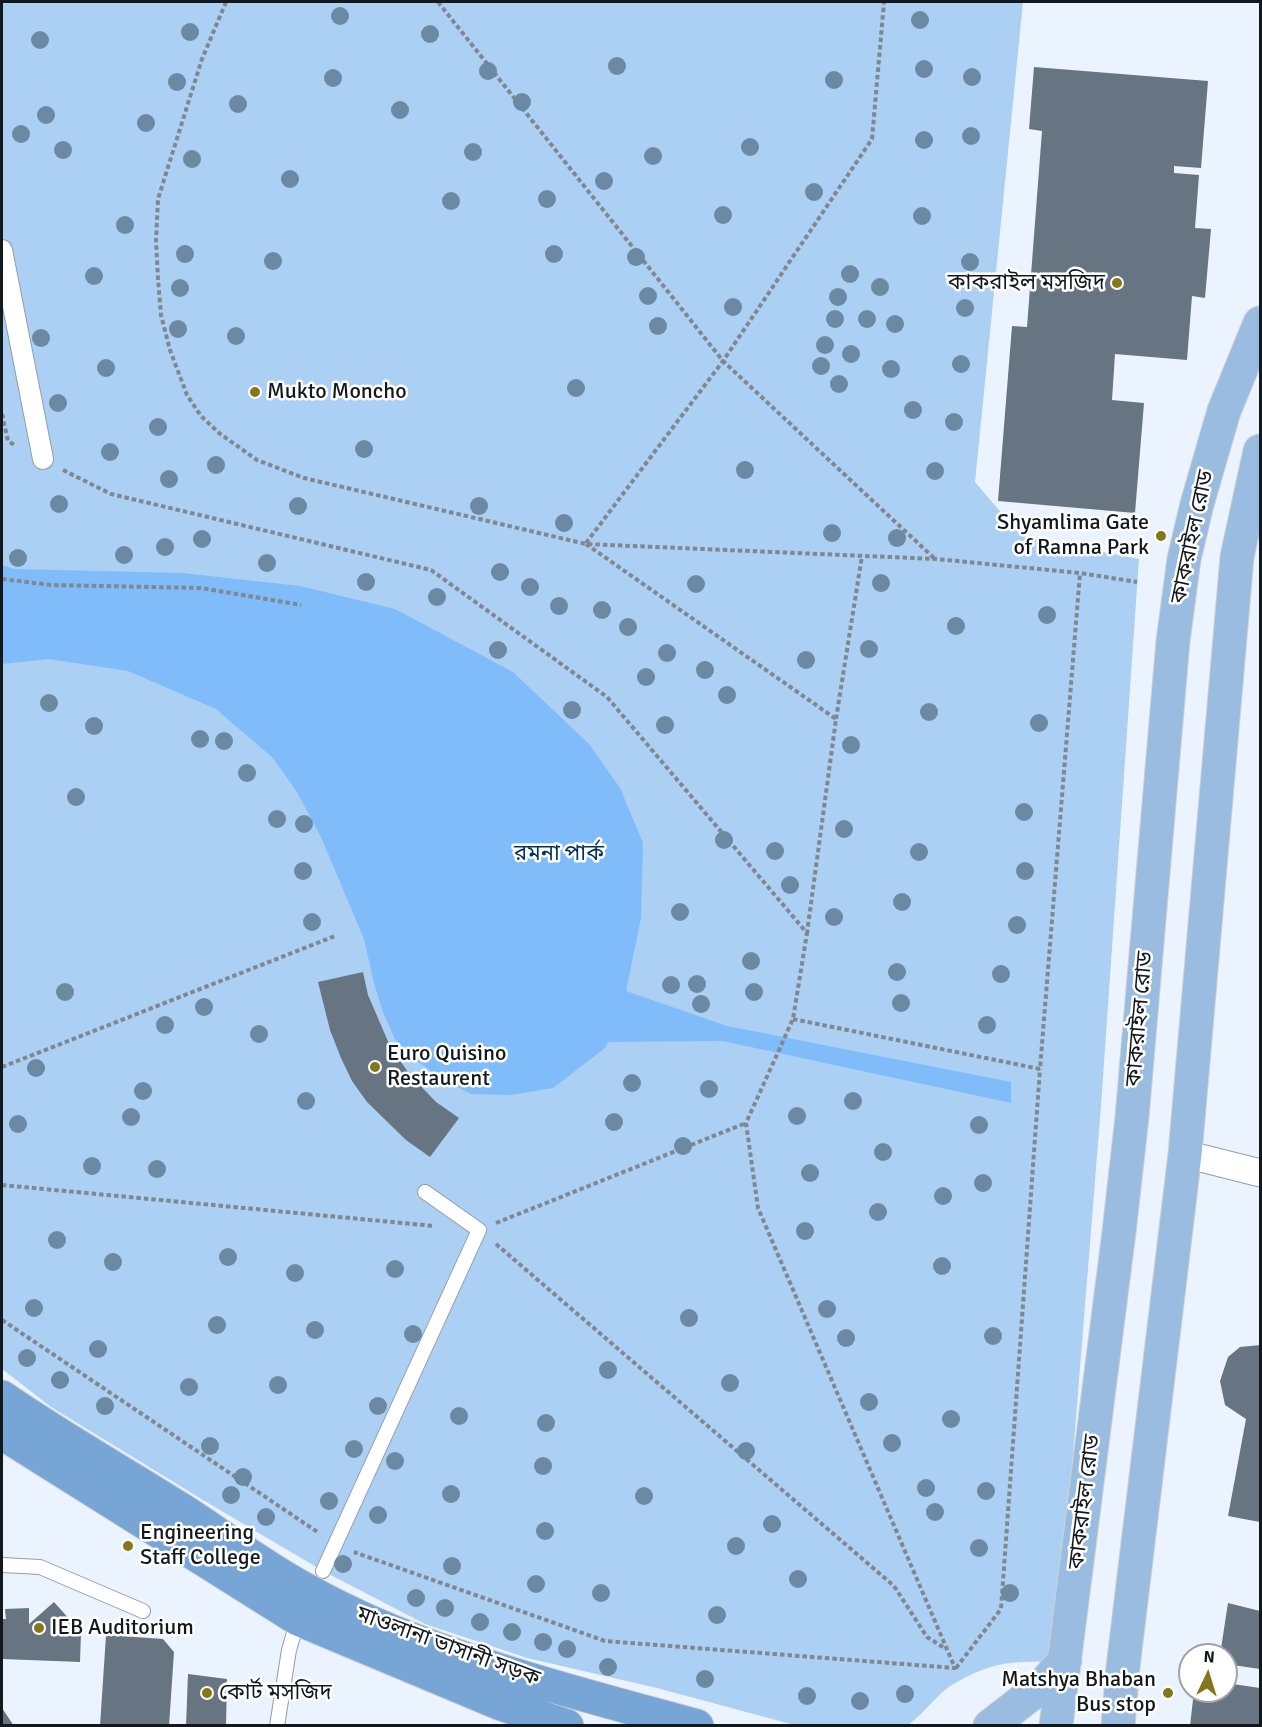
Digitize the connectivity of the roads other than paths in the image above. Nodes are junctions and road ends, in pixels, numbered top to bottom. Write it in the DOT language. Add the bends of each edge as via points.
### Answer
graph roads {
  1 [pos="2,250"];
  2 [pos="1260,323"];
  3 [pos="1260,451"];
  4 [pos="43,459"];
  5 [pos="1185,1154"];
  6 [pos="1260,1173"];
  7 [pos="425,1192"];
  8 [pos="2,1397"];
  9 [pos="2,1433"];
  10 [pos="2,1565"];
  11 [pos="311,1595"];
  12 [pos="143,1611"];
  13 [pos="1065,1660"];
  14 [pos="277,1725"];
  15 [pos="567,1725"];
  16 [pos="697,1725"];
  17 [pos="990,1725"];
  18 [pos="1056,1725"];
  19 [pos="1118,1725"];
  1 -- 4 [label="street"];
  2 -- 13 [label="main road, কাকরাইল রোড" via="1224,411 1184,559 1173,641 1129,1140"];
  3 -- 5 [label="main road" via="1237,557"];
  5 -- 6 [label="street"];
  5 -- 19 [label="main road"];
  7 -- 11 [label="lane" via="479,1230"];
  8 -- 11 [label="highway, মাওলানা ভাসানী সড়ক"];
  9 -- 11 [label="highway, মাওলানা ভাসানী সড়ক"];
  10 -- 12 [label="lane" via="40,1567"];
  11 -- 14 [label="lane" via="289,1650"];
  11 -- 15 [label="highway, মাওলানা ভাসানী সড়ক" via="501,1704"];
  11 -- 16 [label="highway, মাওলানা ভাসানী সড়ক" via="393,1632 487,1666"];
  13 -- 17 [label="main road" via="1043,1685"];
  13 -- 18 [label="main road, কাকরাইল রোড"];
}
